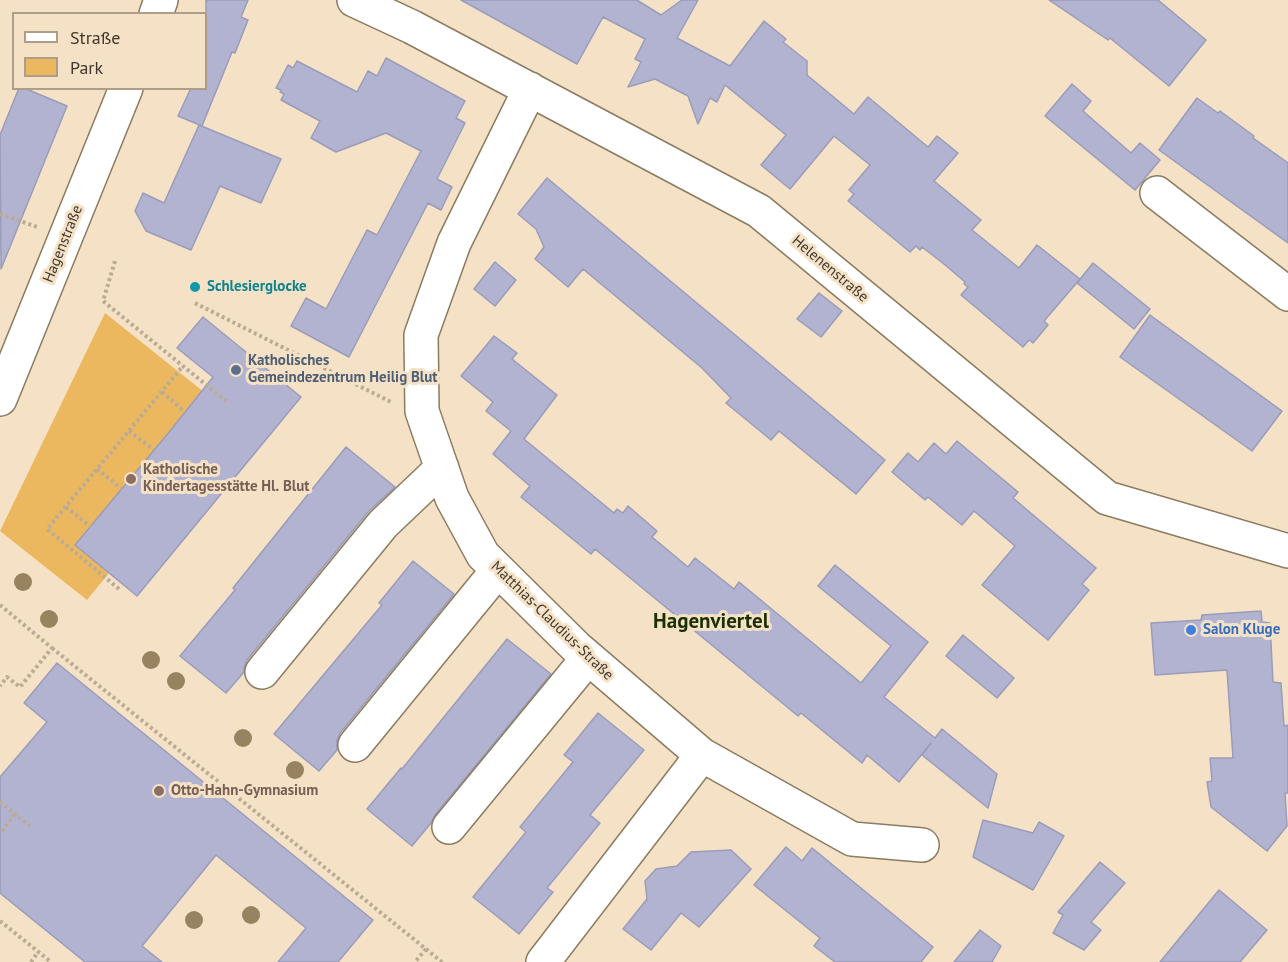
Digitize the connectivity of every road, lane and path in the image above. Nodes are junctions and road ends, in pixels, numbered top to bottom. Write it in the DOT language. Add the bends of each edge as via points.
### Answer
graph roads {
  1 [pos="354,0"];
  2 [pos="530,89"];
  3 [pos="125,90"];
  4 [pos="1157,193"];
  5 [pos="115,261"];
  6 [pos="1288,294"];
  7 [pos="195,303"];
  8 [pos="183,366"];
  9 [pos="162,392"];
  10 [pos="0,399"];
  11 [pos="226,401"];
  12 [pos="422,411"];
  13 [pos="186,412"];
  14 [pos="129,431"];
  15 [pos="154,450"];
  16 [pos="442,468"];
  17 [pos="98,469"];
  18 [pos="122,489"];
  19 [pos="66,507"];
  20 [pos="91,527"];
  21 [pos="1288,551"];
  22 [pos="498,570"];
  23 [pos="119,589"];
  24 [pos="0,605"];
  25 [pos="52,648"];
  26 [pos="588,658"];
  27 [pos="262,672"];
  28 [pos="0,686"];
  29 [pos="355,745"];
  30 [pos="702,755"];
  31 [pos="0,802"];
  32 [pos="15,814"];
  33 [pos="30,826"];
  34 [pos="449,827"];
  35 [pos="2,831"];
  36 [pos="922,845"];
  37 [pos="0,921"];
  38 [pos="426,949"];
  39 [pos="39,952"];
  40 [pos="31,962"];
  41 [pos="51,962"];
  42 [pos="415,962"];
  43 [pos="442,962"];
  44 [pos="543,962"];
  1 -- 2 [label="street, Helenenstraße"];
  2 -- 12 [label="street, Matthias-Claudius-Straße" via="454,243 421,335"];
  2 -- 21 [label="street, Helenenstraße" via="759,211 1107,498"];
  3 -- 10 [label="street, Hagenstraße"];
  4 -- 6 [label="street"];
  5 -- 8 [label="path" via="103,301"];
  7 -- 12 [label="path" via="411,412"];
  8 -- 9 [label="path"];
  8 -- 11 [label="path"];
  9 -- 13 [label="path"];
  9 -- 14 [label="path"];
  12 -- 16 [label="street, Matthias-Claudius-Straße"];
  14 -- 15 [label="path"];
  14 -- 17 [label="path"];
  16 -- 22 [label="street, Matthias-Claudius-Straße" via="452,498 483,555"];
  16 -- 27 [label="street" via="383,524"];
  17 -- 18 [label="path"];
  17 -- 19 [label="path"];
  19 -- 20 [label="path"];
  19 -- 23 [label="path" via="47,529"];
  22 -- 26 [label="street, Matthias-Claudius-Straße"];
  22 -- 29 [label="street"];
  24 -- 25 [label="path"];
  25 -- 28 [label="path" via="20,687 7,677"];
  25 -- 38 [label="path"];
  26 -- 30 [label="street, Matthias-Claudius-Straße"];
  26 -- 34 [label="street"];
  30 -- 36 [label="street, Matthias-Claudius-Straße" via="852,839"];
  30 -- 44 [label="street"];
  31 -- 32 [label="path"];
  32 -- 33 [label="path"];
  32 -- 35 [label="path"];
  37 -- 39 [label="path"];
  38 -- 42 [label="path"];
  38 -- 43 [label="path"];
  39 -- 40 [label="path"];
  39 -- 41 [label="path"];
}
